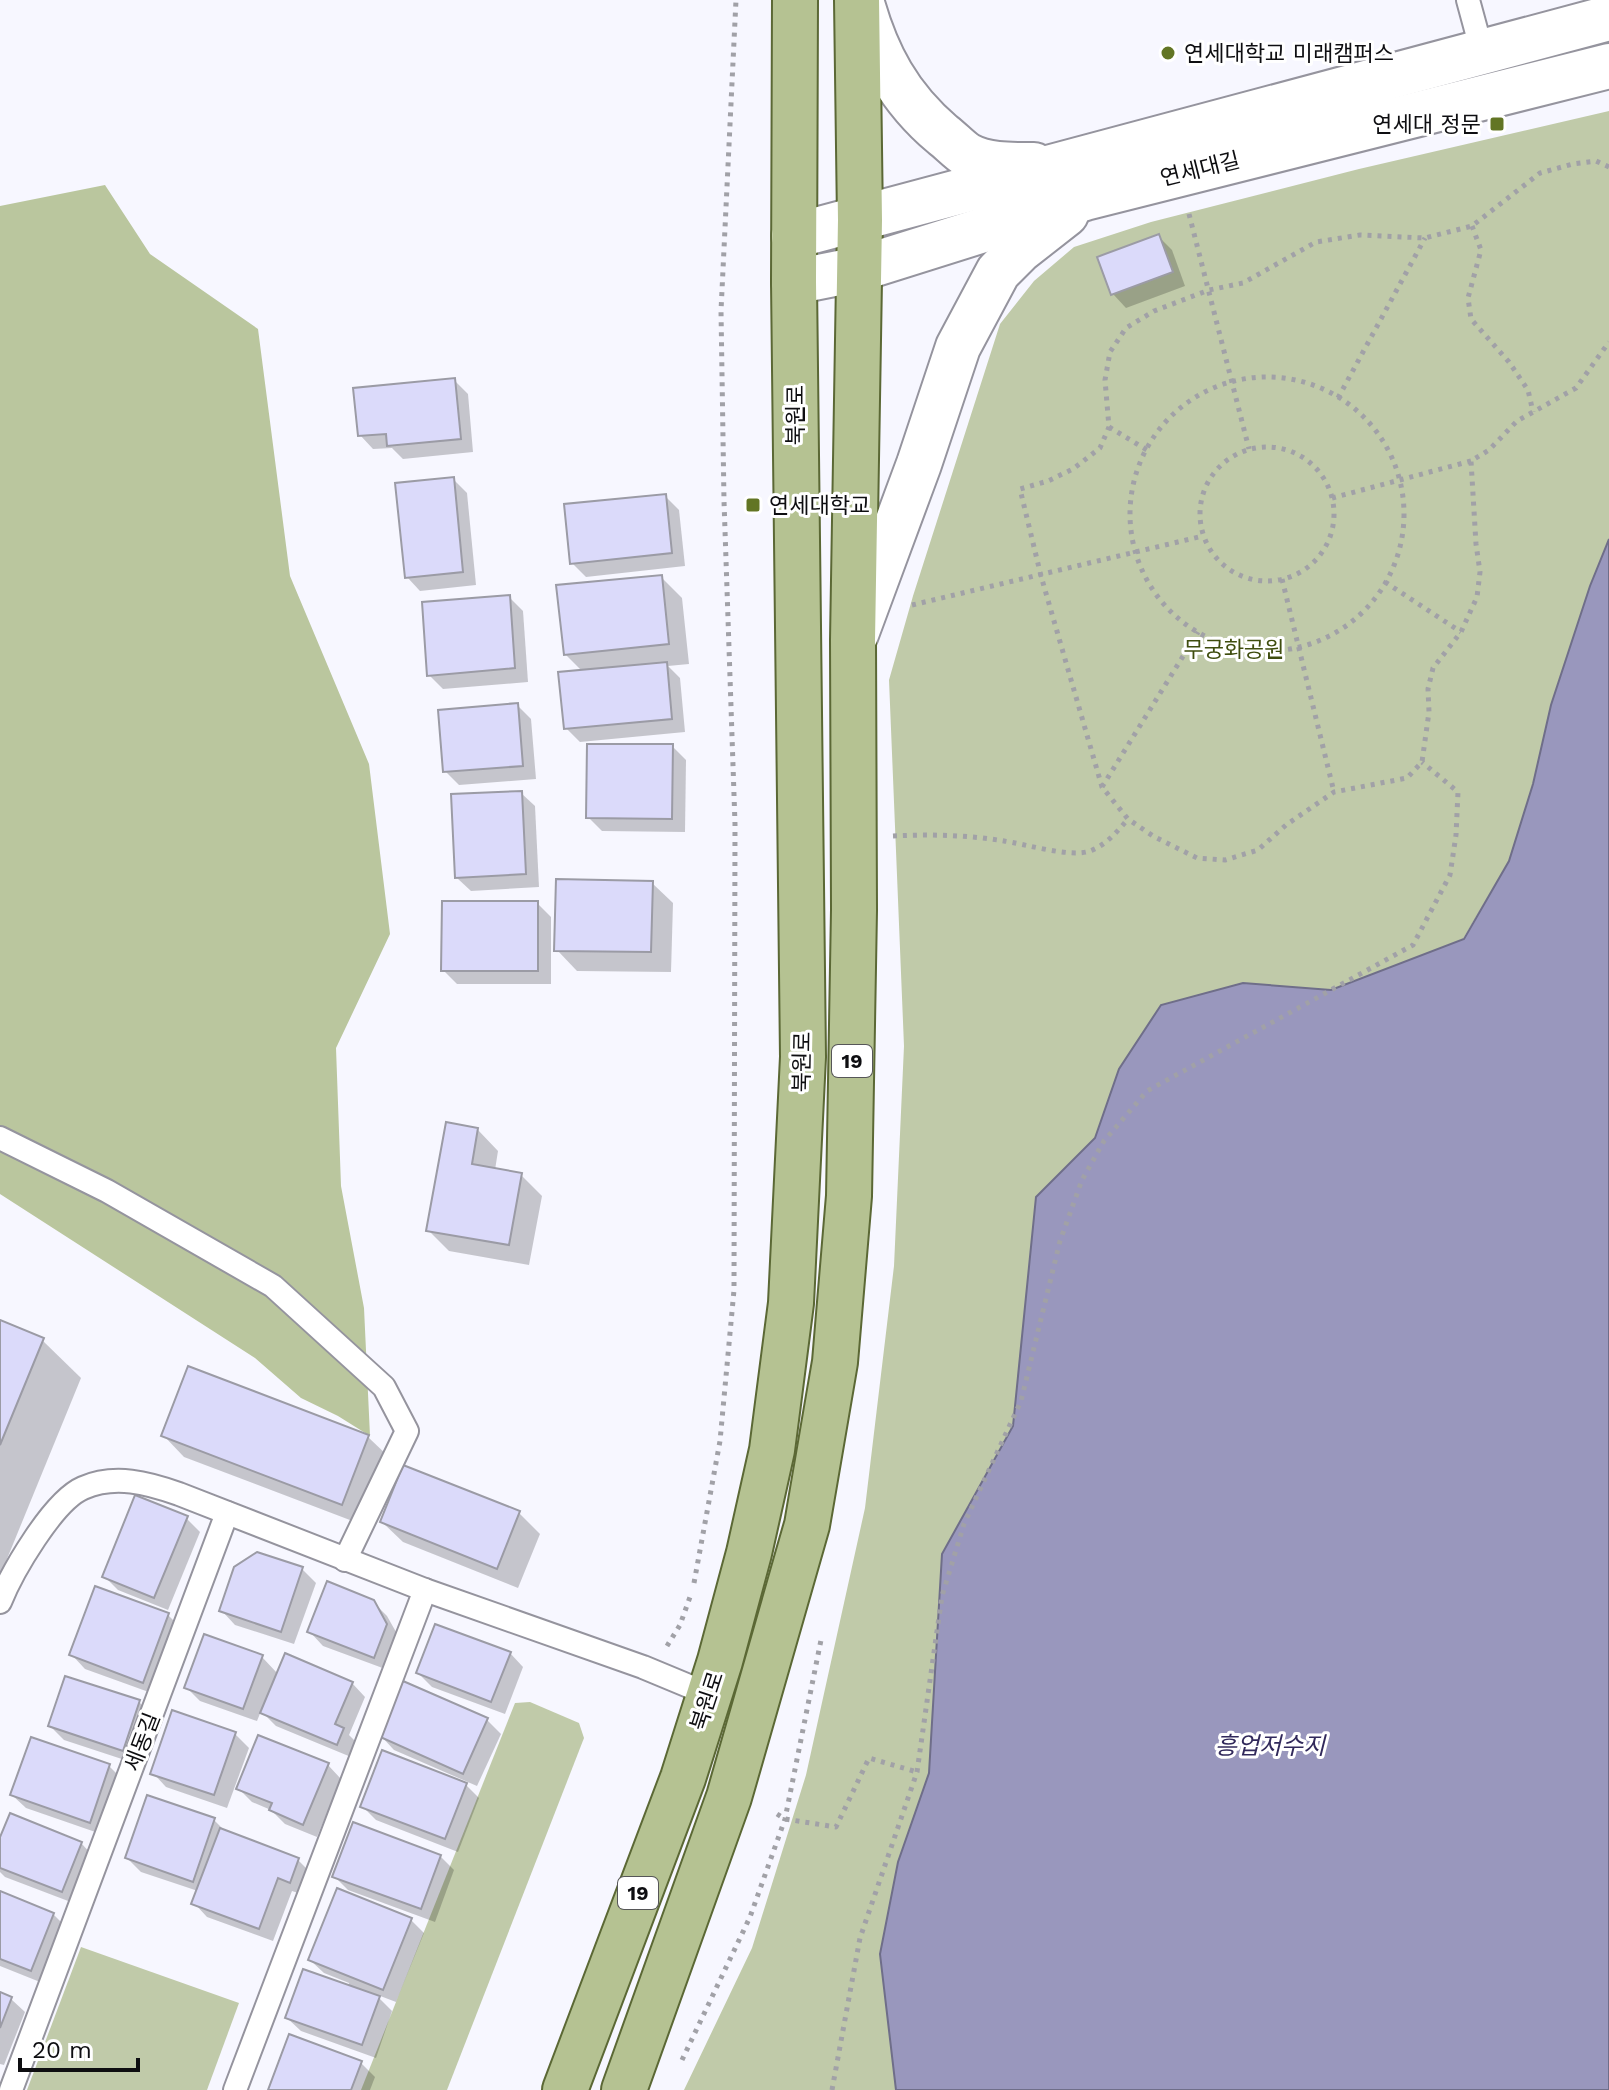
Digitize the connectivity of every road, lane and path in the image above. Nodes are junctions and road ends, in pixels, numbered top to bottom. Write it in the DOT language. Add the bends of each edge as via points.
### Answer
graph roads {
  1 [pos="736,0"];
  2 [pos="795,0"];
  3 [pos="859,0"];
  4 [pos="1468,0"];
  5 [pos="1609,18"];
  6 [pos="1482,51"];
  7 [pos="1609,66"];
  8 [pos="1494,95"];
  9 [pos="1609,167"];
  10 [pos="1073,182"];
  11 [pos="1187,206"];
  12 [pos="860,220"];
  13 [pos="1472,226"];
  14 [pos="794,236"];
  15 [pos="1425,238"];
  16 [pos="859,269"];
  17 [pos="794,282"];
  18 [pos="1209,290"];
  19 [pos="1609,342"];
  20 [pos="1232,381"];
  21 [pos="1338,398"];
  22 [pos="1533,412"];
  23 [pos="1109,427"];
  24 [pos="1249,449"];
  25 [pos="1147,450"];
  26 [pos="1471,461"];
  27 [pos="1399,480"];
  28 [pos="1332,498"];
  29 [pos="1203,536"];
  30 [pos="1135,552"];
  31 [pos="1041,576"];
  32 [pos="1282,579"];
  33 [pos="1385,582"];
  34 [pos="898,608"];
  35 [pos="1198,632"];
  36 [pos="1461,632"];
  37 [pos="853,640"];
  38 [pos="1297,648"];
  39 [pos="1422,762"];
  40 [pos="1102,787"];
  41 [pos="1334,792"];
  42 [pos="1128,819"];
  43 [pos="891,836"];
  44 [pos="0,1138"];
  45 [pos="227,1513"];
  46 [pos="345,1560"];
  47 [pos="425,1590"];
  48 [pos="0,1602"];
  49 [pos="824,1626"];
  50 [pos="643,1667"];
  51 [pos="708,1694"];
  52 [pos="739,1756"];
  53 [pos="917,1772"];
  54 [pos="777,1814"];
  55 [pos="785,1819"];
  56 [pos="680,2066"];
  57 [pos="11,2090"];
  58 [pos="235,2090"];
  59 [pos="565,2090"];
  60 [pos="624,2090"];
  61 [pos="832,2090"];
  1 -- 50 [label="path" via="721,311 735,824 734,1290 720,1441 694,1586 674,1635"];
  2 -- 14 [label="main road, 북원로 / 19"];
  3 -- 10 [label="street" via="891,78 945,137 968,155"];
  3 -- 12 [label="main road, 북원로 / 19"];
  4 -- 6 [label="lane"];
  5 -- 6 [label="street, 연세대길"];
  6 -- 8 [label="lane"];
  6 -- 10 [label="street, 연세대길"];
  7 -- 8 [label="street, 연세대길"];
  8 -- 10 [label="street, 연세대길"];
  9 -- 13 [label="path" via="1596,161 1540,173"];
  10 -- 12 [label="street, 연세대길"];
  10 -- 16 [label="street, 연세대길"];
  10 -- 37 [label="street" via="998,272 958,347"];
  11 -- 18 [label="path"];
  12 -- 14 [label="street, 연세대길"];
  12 -- 16 [label="main road, 북원로 / 19"];
  13 -- 15 [label="path"];
  13 -- 22 [label="path" via="1481,250 1468,298 1471,319 1528,390"];
  14 -- 17 [label="main road, 북원로 / 19"];
  15 -- 18 [label="path" via="1360,235 1316,242 1243,283"];
  15 -- 21 [label="path"];
  16 -- 17 [label="street, 연세대길"];
  16 -- 37 [label="main road, 북원로 / 19"];
  17 -- 51 [label="main road, 북원로 / 19" via="803,1057 791,1303 772,1450"];
  18 -- 20 [label="path"];
  18 -- 23 [label="path" via="1126,328 1110,352 1105,380"];
  19 -- 22 [label="path" via="1576,388"];
  20 -- 21 [label="path" via="1281,377"];
  20 -- 24 [label="path"];
  20 -- 25 [label="path" via="1194,397 1161,427"];
  21 -- 27 [label="path" via="1365,417 1392,455"];
  22 -- 26 [label="path"];
  23 -- 25 [label="path"];
  23 -- 31 [label="path" via="1100,448 1073,469 1020,489"];
  24 -- 28 [label="path" via="1278,447 1299,455 1317,469"];
  24 -- 29 [label="path" via="1217,468 1205,487 1199,508"];
  25 -- 30 [label="path" via="1138,464 1129,507"];
  26 -- 27 [label="path"];
  26 -- 36 [label="path" via="1480,572 1477,597"];
  27 -- 28 [label="path"];
  27 -- 33 [label="path" via="1404,501 1401,548"];
  28 -- 32 [label="path" via="1332,531 1323,552 1307,568"];
  29 -- 30 [label="path"];
  29 -- 32 [label="path" via="1224,567 1243,578"];
  30 -- 31 [label="path"];
  30 -- 35 [label="path" via="1152,591"];
  31 -- 34 [label="path"];
  31 -- 40 [label="path"];
  32 -- 38 [label="path"];
  33 -- 36 [label="path"];
  33 -- 38 [label="path" via="1349,624"];
  35 -- 38 [label="path" via="1220,644 1263,652"];
  35 -- 40 [label="path"];
  36 -- 39 [label="path" via="1433,668"];
  37 -- 52 [label="main road, 북원로 / 19" via="849,1196 835,1362 807,1525"];
  38 -- 41 [label="path"];
  39 -- 41 [label="path" via="1407,778"];
  39 -- 53 [label="path" via="1458,792 1456,835 1450,875 1413,945 1147,1091 1104,1141 1082,1180 1060,1241 1021,1401 964,1524 942,1596"];
  40 -- 42 [label="path"];
  41 -- 42 [label="path" via="1258,850 1225,860 1197,858"];
  42 -- 43 [label="path" via="1112,838 1088,852 1003,840"];
  44 -- 46 [label="lane" via="107,1191 273,1286 384,1387 407,1431"];
  45 -- 46 [label="lane"];
  45 -- 48 [label="lane" via="154,1485 103,1481 79,1489 34,1539"];
  45 -- 57 [label="lane, 세동길"];
  46 -- 47 [label="lane"];
  47 -- 50 [label="lane"];
  47 -- 58 [label="lane"];
  49 -- 55 [label="path"];
  50 -- 51 [label="lane"];
  51 -- 52 [label="main road"];
  51 -- 59 [label="main road, 북원로 / 19" via="683,1778"];
  52 -- 60 [label="main road, 북원로 / 19"];
  53 -- 55 [label="path, bridge" via="869,1758 836,1827"];
  53 -- 61 [label="path" via="860,1938"];
  54 -- 55 [label="path, bridge"];
  55 -- 56 [label="path" via="750,1917"];
}
